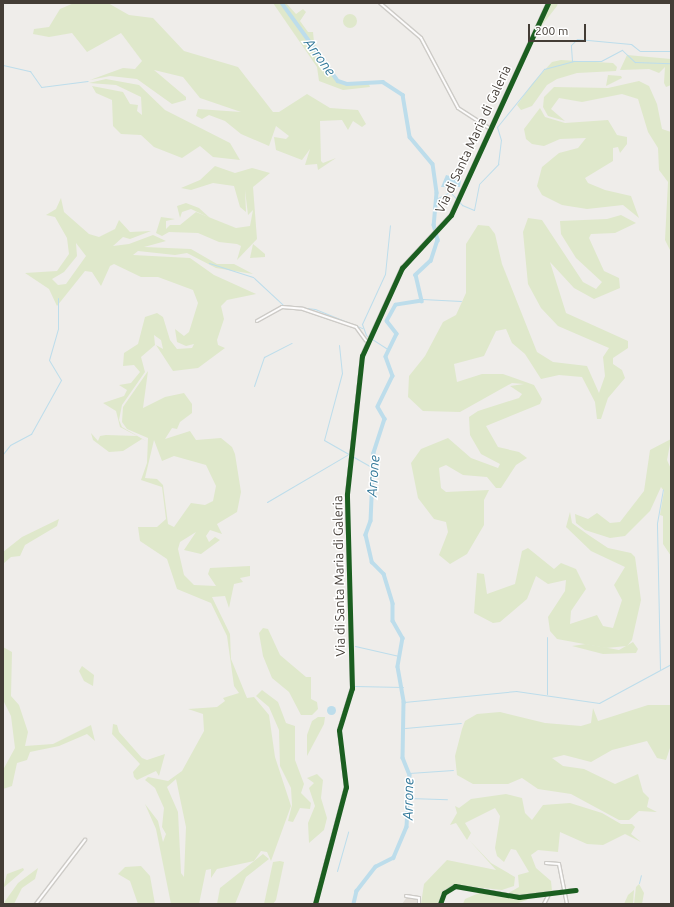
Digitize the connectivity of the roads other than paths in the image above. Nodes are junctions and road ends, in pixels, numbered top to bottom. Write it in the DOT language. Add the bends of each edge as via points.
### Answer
graph roads {
  1 [pos="380,3"];
  2 [pos="548,3"];
  3 [pos="491,129"];
  4 [pos="257,321"];
  5 [pos="368,338"];
  6 [pos="85,840"];
  7 [pos="546,863"];
  8 [pos="576,890"];
  9 [pos="563,891"];
  10 [pos="549,894"];
  11 [pos="406,896"];
  12 [pos="36,904"];
  13 [pos="315,904"];
  14 [pos="419,904"];
  15 [pos="440,904"];
  16 [pos="544,904"];
  17 [pos="566,904"];
  1 -- 3 [label="street" via="421,38 458,108"];
  2 -- 3 [label="street, Via di Santa Maria di Galeria"];
  3 -- 5 [label="street, Via di Santa Maria di Galeria" via="457,202 439,229 402,268"];
  4 -- 5 [label="street" via="282,307 306,309 356,327"];
  5 -- 13 [label="street, Via di Santa Maria di Galeria" via="361,361 347,494 352,688 339,730 346,787"];
  6 -- 12 [label="street" via="80,852"];
  7 -- 9 [label="street" via="559,864"];
  8 -- 9 [label="street"];
  9 -- 10 [label="street"];
  9 -- 17 [label="street"];
  10 -- 15 [label="street" via="505,897 455,886 444,893"];
  10 -- 16 [label="street"];
  11 -- 14 [label="street" via="419,898"];
}
